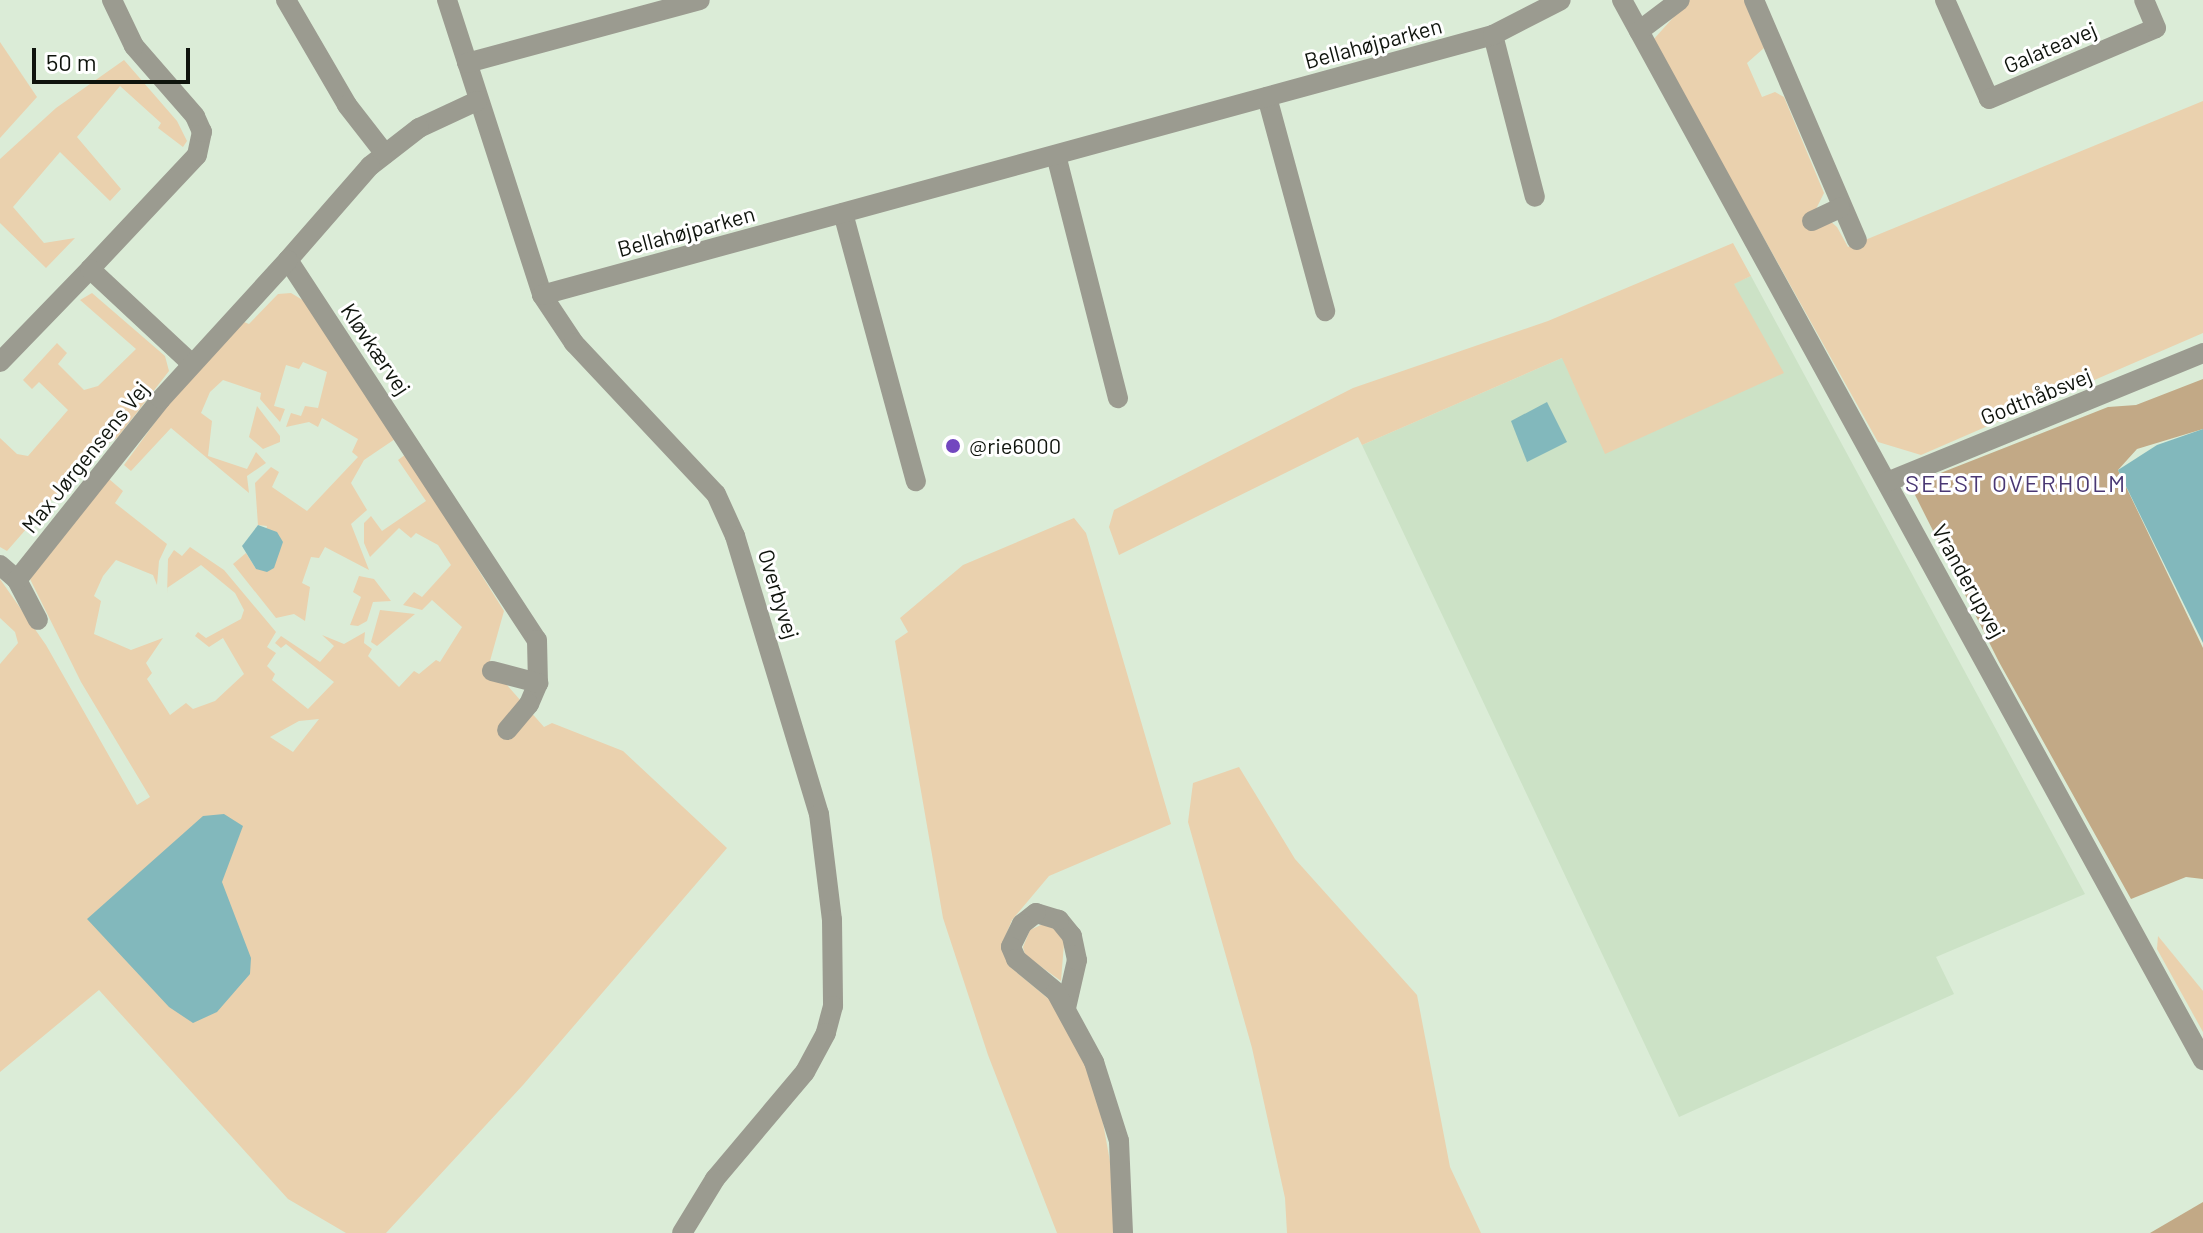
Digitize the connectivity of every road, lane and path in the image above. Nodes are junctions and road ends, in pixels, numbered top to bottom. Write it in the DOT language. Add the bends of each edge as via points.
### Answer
graph roads {
  1 [pos="112,0"];
  2 [pos="286,0"];
  3 [pos="447,0"];
  4 [pos="700,0"];
  5 [pos="1561,0"];
  6 [pos="1622,0"];
  7 [pos="1680,0"];
  8 [pos="1754,0"];
  9 [pos="1945,0"];
  10 [pos="2144,0"];
  11 [pos="1639,31"];
  12 [pos="1493,35"];
  13 [pos="467,63"];
  14 [pos="1267,97"];
  15 [pos="477,101"];
  16 [pos="385,154"];
  17 [pos="1056,155"];
  18 [pos="1535,197"];
  19 [pos="1840,208"];
  20 [pos="843,213"];
  21 [pos="1812,221"];
  22 [pos="1857,240"];
  23 [pos="288,260"];
  24 [pos="90,269"];
  25 [pos="542,295"];
  26 [pos="1325,311"];
  27 [pos="2203,353"];
  28 [pos="0,362"];
  29 [pos="192,364"];
  30 [pos="1118,398"];
  31 [pos="916,481"];
  32 [pos="1887,482"];
  33 [pos="0,565"];
  34 [pos="17,580"];
  35 [pos="38,620"];
  36 [pos="492,671"];
  37 [pos="538,683"];
  38 [pos="507,730"];
  39 [pos="1066,1008"];
  40 [pos="2203,1060"];
  41 [pos="682,1233"];
  42 [pos="1123,1233"];
  1 -- 24 [label="street" via="134,46 195,116 202,132 197,155"];
  2 -- 16 [label="street" via="347,105"];
  3 -- 13 [label="street, Overbyvej"];
  4 -- 13 [label="street"];
  5 -- 12 [label="street, Bellahøjparken"];
  6 -- 11 [label="street, Vranderupvej"];
  7 -- 11 [label="street"];
  8 -- 19 [label="street"];
  9 -- 10 [label="street, Galateavej" via="1989,99 2156,28"];
  11 -- 32 [label="street, Vranderupvej"];
  12 -- 14 [label="street, Bellahøjparken"];
  12 -- 18 [label="street"];
  13 -- 15 [label="street, Overbyvej"];
  14 -- 17 [label="street, Bellahøjparken"];
  14 -- 26 [label="street"];
  15 -- 16 [label="street" via="419,128"];
  15 -- 25 [label="street, Overbyvej"];
  16 -- 23 [label="street"];
  17 -- 20 [label="street, Bellahøjparken"];
  17 -- 30 [label="street"];
  19 -- 21 [label="street"];
  19 -- 22 [label="street"];
  20 -- 25 [label="street, Bellahøjparken"];
  20 -- 31 [label="street"];
  23 -- 29 [label="street, Max Jørgensens Vej"];
  23 -- 37 [label="street, Kløvkærvej" via="537,640"];
  24 -- 28 [label="street"];
  24 -- 29 [label="street"];
  25 -- 41 [label="street, Overbyvej" via="574,343 716,494 735,536 819,814 832,920 833,1006 826,1033 805,1072 715,1179"];
  27 -- 32 [label="street, Godthåbsvej"];
  29 -- 34 [label="street, Max Jørgensens Vej"];
  32 -- 40 [label="street, Vranderupvej"];
  33 -- 34 [label="street"];
  34 -- 35 [label="street"];
  36 -- 37 [label="street"];
  37 -- 38 [label="street"];
  39 -- 42 [label="street" via="1112,1111 1119,1141"];
}
